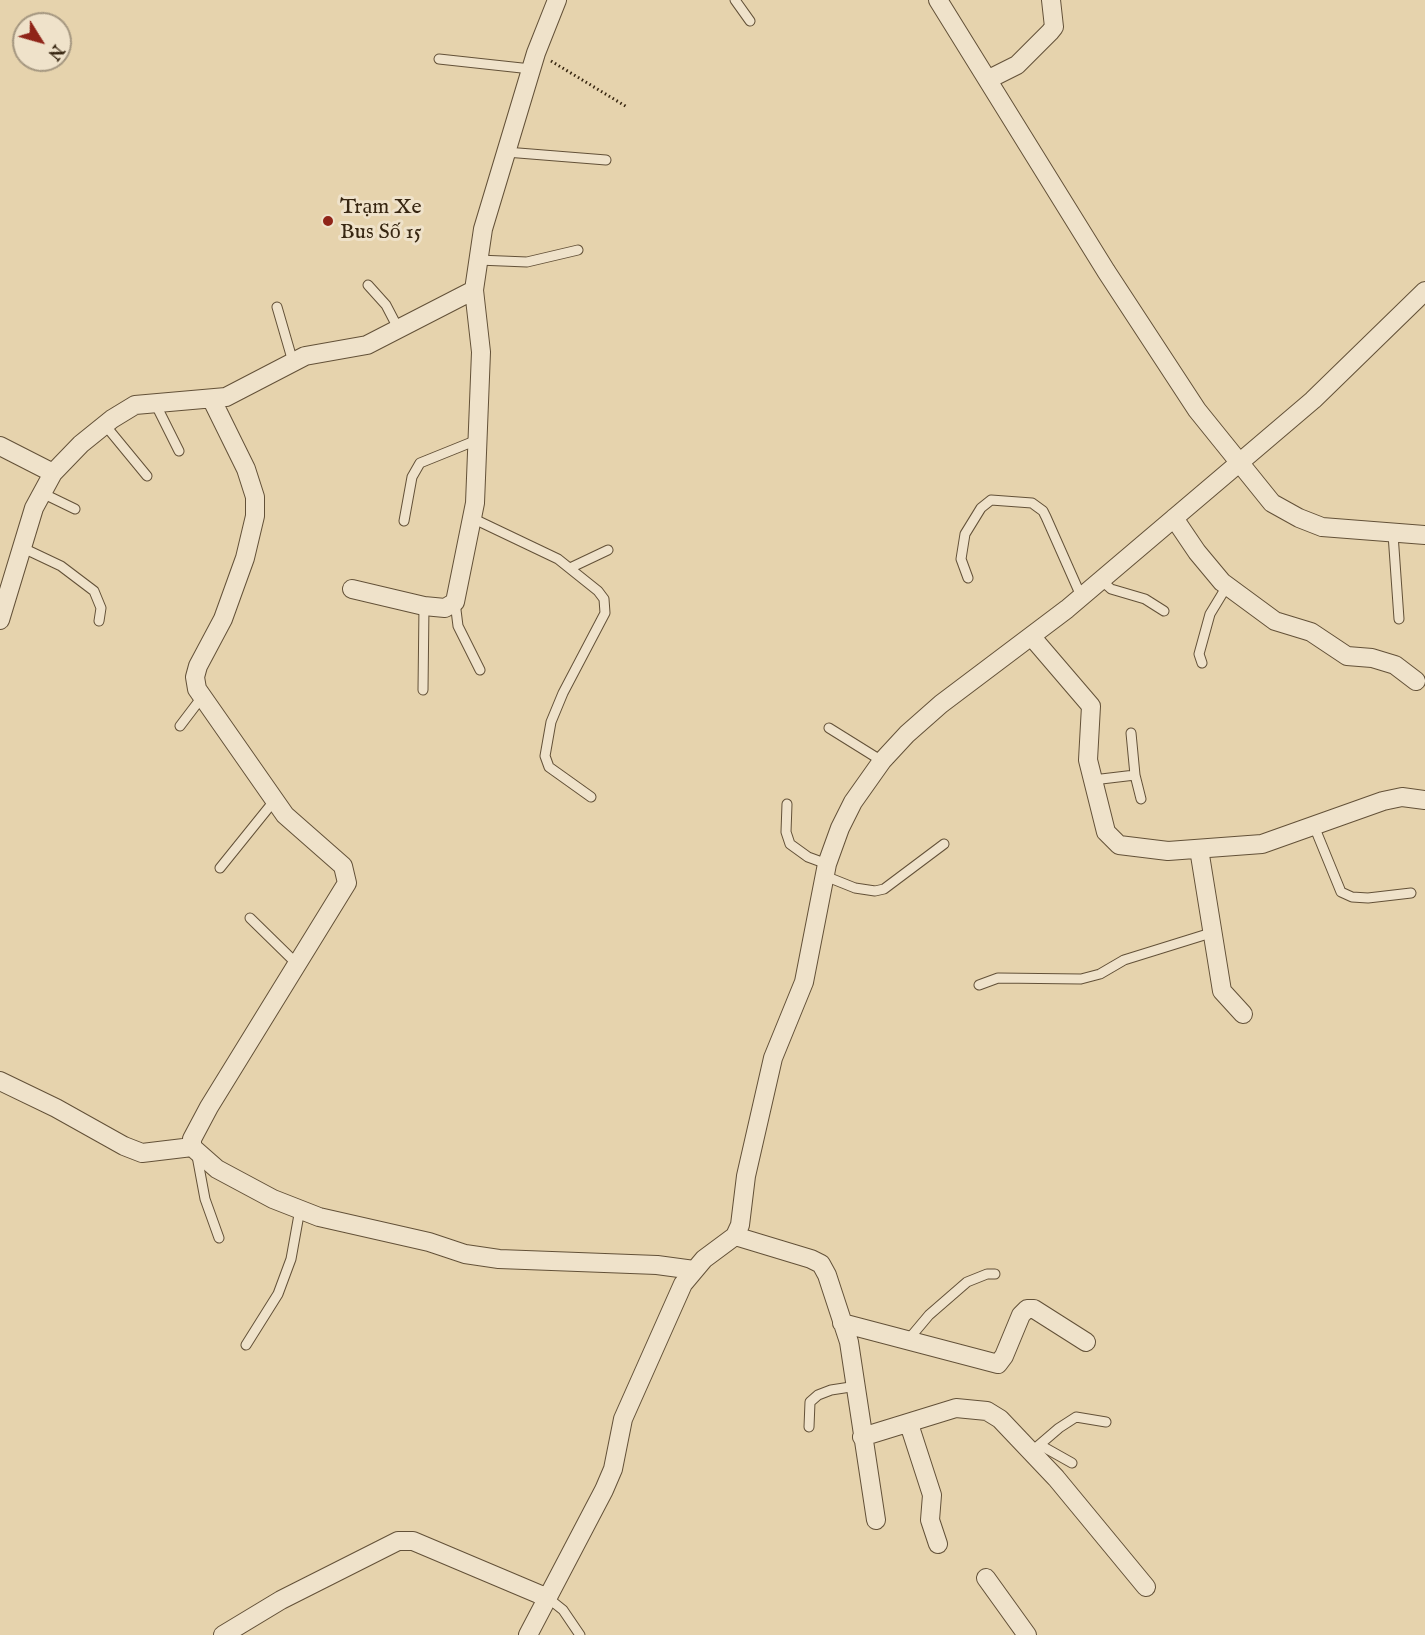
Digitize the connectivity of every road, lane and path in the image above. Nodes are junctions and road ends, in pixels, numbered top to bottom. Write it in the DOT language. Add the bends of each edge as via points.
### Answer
graph roads {
  1 [pos="556,0"];
  2 [pos="735,0"];
  3 [pos="938,0"];
  4 [pos="1051,0"];
  5 [pos="750,21"];
  6 [pos="439,59"];
  7 [pos="534,61"];
  8 [pos="989,79"];
  9 [pos="627,107"];
  10 [pos="506,152"];
  11 [pos="606,160"];
  12 [pos="578,250"];
  13 [pos="478,260"];
  14 [pos="368,285"];
  15 [pos="474,290"];
  16 [pos="1425,291"];
  17 [pos="277,307"];
  18 [pos="399,330"];
  19 [pos="293,362"];
  20 [pos="212,400"];
  21 [pos="155,403"];
  22 [pos="105,425"];
  23 [pos="477,440"];
  24 [pos="0,446"];
  25 [pos="179,451"];
  26 [pos="1239,464"];
  27 [pos="53,473"];
  28 [pos="147,476"];
  29 [pos="42,493"];
  30 [pos="75,509"];
  31 [pos="472,518"];
  32 [pos="1174,518"];
  33 [pos="404,521"];
  34 [pos="1393,534"];
  35 [pos="1425,536"];
  36 [pos="23,548"];
  37 [pos="608,550"];
  38 [pos="570,568"];
  39 [pos="968,578"];
  40 [pos="1101,580"];
  41 [pos="1227,586"];
  42 [pos="352,589"];
  43 [pos="1081,596"];
  44 [pos="455,602"];
  45 [pos="424,606"];
  46 [pos="1164,611"];
  47 [pos="1399,619"];
  48 [pos="0,620"];
  49 [pos="99,621"];
  50 [pos="1031,636"];
  51 [pos="1202,663"];
  52 [pos="480,670"];
  53 [pos="1416,681"];
  54 [pos="423,690"];
  55 [pos="202,697"];
  56 [pos="180,726"];
  57 [pos="829,728"];
  58 [pos="1131,733"];
  59 [pos="882,761"];
  60 [pos="1135,775"];
  61 [pos="1093,780"];
  62 [pos="591,797"];
  63 [pos="1141,799"];
  64 [pos="1425,800"];
  65 [pos="274,801"];
  66 [pos="787,804"];
  67 [pos="1314,826"];
  68 [pos="944,844"];
  69 [pos="1199,849"];
  70 [pos="219,868"];
  71 [pos="826,870"];
  72 [pos="1411,893"];
  73 [pos="250,918"];
  74 [pos="1214,932"];
  75 [pos="297,964"];
  76 [pos="979,985"];
  77 [pos="1242,1014"];
  78 [pos="3,1087"];
  79 [pos="194,1150"];
  80 [pos="300,1209"];
  81 [pos="735,1236"];
  82 [pos="219,1238"];
  83 [pos="694,1270"];
  84 [pos="995,1274"];
  85 [pos="843,1323"];
  86 [pos="908,1340"];
  87 [pos="1086,1341"];
  88 [pos="246,1346"];
  89 [pos="857,1386"];
  90 [pos="1106,1422"];
  91 [pos="909,1424"];
  92 [pos="809,1427"];
  93 [pos="862,1437"];
  94 [pos="1036,1449"];
  95 [pos="1072,1463"];
  96 [pos="876,1520"];
  97 [pos="938,1544"];
  98 [pos="986,1578"];
  99 [pos="1146,1587"];
  100 [pos="548,1598"];
  101 [pos="227,1634"];
  102 [pos="528,1635"];
  103 [pos="580,1635"];
  104 [pos="1027,1635"];
  1 -- 7 [label="street"];
  2 -- 5 [label="lane"];
  3 -- 8 [label="street"];
  4 -- 8 [label="street" via="1054,27 1017,65"];
  6 -- 7 [label="lane"];
  7 -- 9 [label="path"];
  7 -- 10 [label="street"];
  8 -- 26 [label="street" via="1112,281 1197,410"];
  10 -- 11 [label="lane"];
  10 -- 13 [label="street"];
  12 -- 13 [label="lane" via="527,262"];
  13 -- 15 [label="street"];
  14 -- 18 [label="lane" via="386,305"];
  15 -- 18 [label="street"];
  15 -- 23 [label="street" via="481,352"];
  16 -- 26 [label="street" via="1313,400"];
  17 -- 19 [label="lane"];
  18 -- 19 [label="street" via="367,345 305,356"];
  19 -- 20 [label="street" via="226,397"];
  20 -- 21 [label="street"];
  20 -- 55 [label="street" via="246,469 255,497 255,516 223,620 198,666 195,677"];
  21 -- 22 [label="street" via="135,405"];
  21 -- 25 [label="lane"];
  22 -- 27 [label="street"];
  22 -- 28 [label="lane"];
  23 -- 31 [label="street"];
  23 -- 33 [label="lane" via="420,463 412,477"];
  24 -- 27 [label="street"];
  26 -- 32 [label="street"];
  26 -- 34 [label="street" via="1272,503 1299,518 1322,527"];
  27 -- 29 [label="street"];
  29 -- 30 [label="lane"];
  29 -- 36 [label="street"];
  31 -- 38 [label="lane"];
  31 -- 44 [label="street"];
  32 -- 40 [label="street"];
  32 -- 41 [label="street"];
  34 -- 35 [label="street"];
  34 -- 47 [label="lane"];
  36 -- 48 [label="street"];
  36 -- 49 [label="lane" via="61,566 94,591 101,608"];
  37 -- 38 [label="lane"];
  38 -- 62 [label="lane" via="598,591 604,599 605,614 563,693 551,722 545,756 549,767"];
  39 -- 43 [label="lane" via="961,559 965,534 981,508 991,500 1032,503 1043,511"];
  40 -- 43 [label="street"];
  40 -- 46 [label="lane" via="1111,589 1145,599"];
  41 -- 51 [label="lane" via="1210,614 1199,654"];
  41 -- 53 [label="street" via="1275,621 1311,632 1347,656 1395,665"];
  42 -- 45 [label="street"];
  43 -- 50 [label="street"];
  44 -- 45 [label="street" via="445,608"];
  44 -- 52 [label="lane" via="458,626"];
  45 -- 54 [label="lane"];
  50 -- 59 [label="street" via="941,704"];
  50 -- 61 [label="street" via="1091,706 1088,760"];
  55 -- 56 [label="lane"];
  55 -- 65 [label="street"];
  57 -- 59 [label="lane"];
  58 -- 60 [label="lane"];
  59 -- 71 [label="street" via="853,802"];
  60 -- 61 [label="lane"];
  60 -- 63 [label="lane"];
  61 -- 69 [label="street" via="1106,832 1119,845 1168,851"];
  64 -- 67 [label="street" via="1402,797 1383,801"];
  65 -- 70 [label="lane"];
  65 -- 75 [label="street" via="347,874 340,897"];
  66 -- 71 [label="lane" via="786,832 790,844"];
  67 -- 69 [label="street" via="1262,844"];
  67 -- 72 [label="lane" via="1341,892 1368,898"];
  68 -- 71 [label="lane" via="884,889 875,891 855,888"];
  69 -- 74 [label="street"];
  71 -- 81 [label="street" via="804,982 773,1058 746,1176 744,1210"];
  73 -- 75 [label="lane"];
  74 -- 76 [label="lane" via="1124,960 1100,974 1081,979 998,978"];
  74 -- 77 [label="street" via="1222,992"];
  75 -- 79 [label="street" via="209,1107 192,1139"];
  78 -- 79 [label="street" via="142,1153"];
  79 -- 80 [label="street" via="236,1179"];
  79 -- 82 [label="lane"];
  80 -- 83 [label="street" via="465,1254"];
  80 -- 88 [label="lane" via="291,1259 278,1294"];
  81 -- 83 [label="street"];
  81 -- 85 [label="street" via="796,1252 821,1264"];
  83 -- 100 [label="street" via="683,1284 623,1419 613,1469 604,1490"];
  84 -- 86 [label="lane" via="967,1282"];
  85 -- 86 [label="street"];
  85 -- 89 [label="street"];
  86 -- 87 [label="street" via="998,1364 1021,1314 1034,1309"];
  89 -- 92 [label="lane" via="818,1395 810,1402"];
  89 -- 93 [label="street"];
  90 -- 94 [label="lane" via="1076,1417"];
  91 -- 93 [label="street"];
  91 -- 94 [label="street" via="956,1408 987,1411"];
  91 -- 97 [label="street" via="932,1495 930,1520"];
  93 -- 96 [label="street"];
  94 -- 95 [label="lane"];
  94 -- 99 [label="street"];
  98 -- 104 [label="street"];
  100 -- 101 [label="street" via="413,1541 398,1541 281,1600"];
  100 -- 102 [label="street"];
  100 -- 103 [label="lane" via="563,1610"];
}
